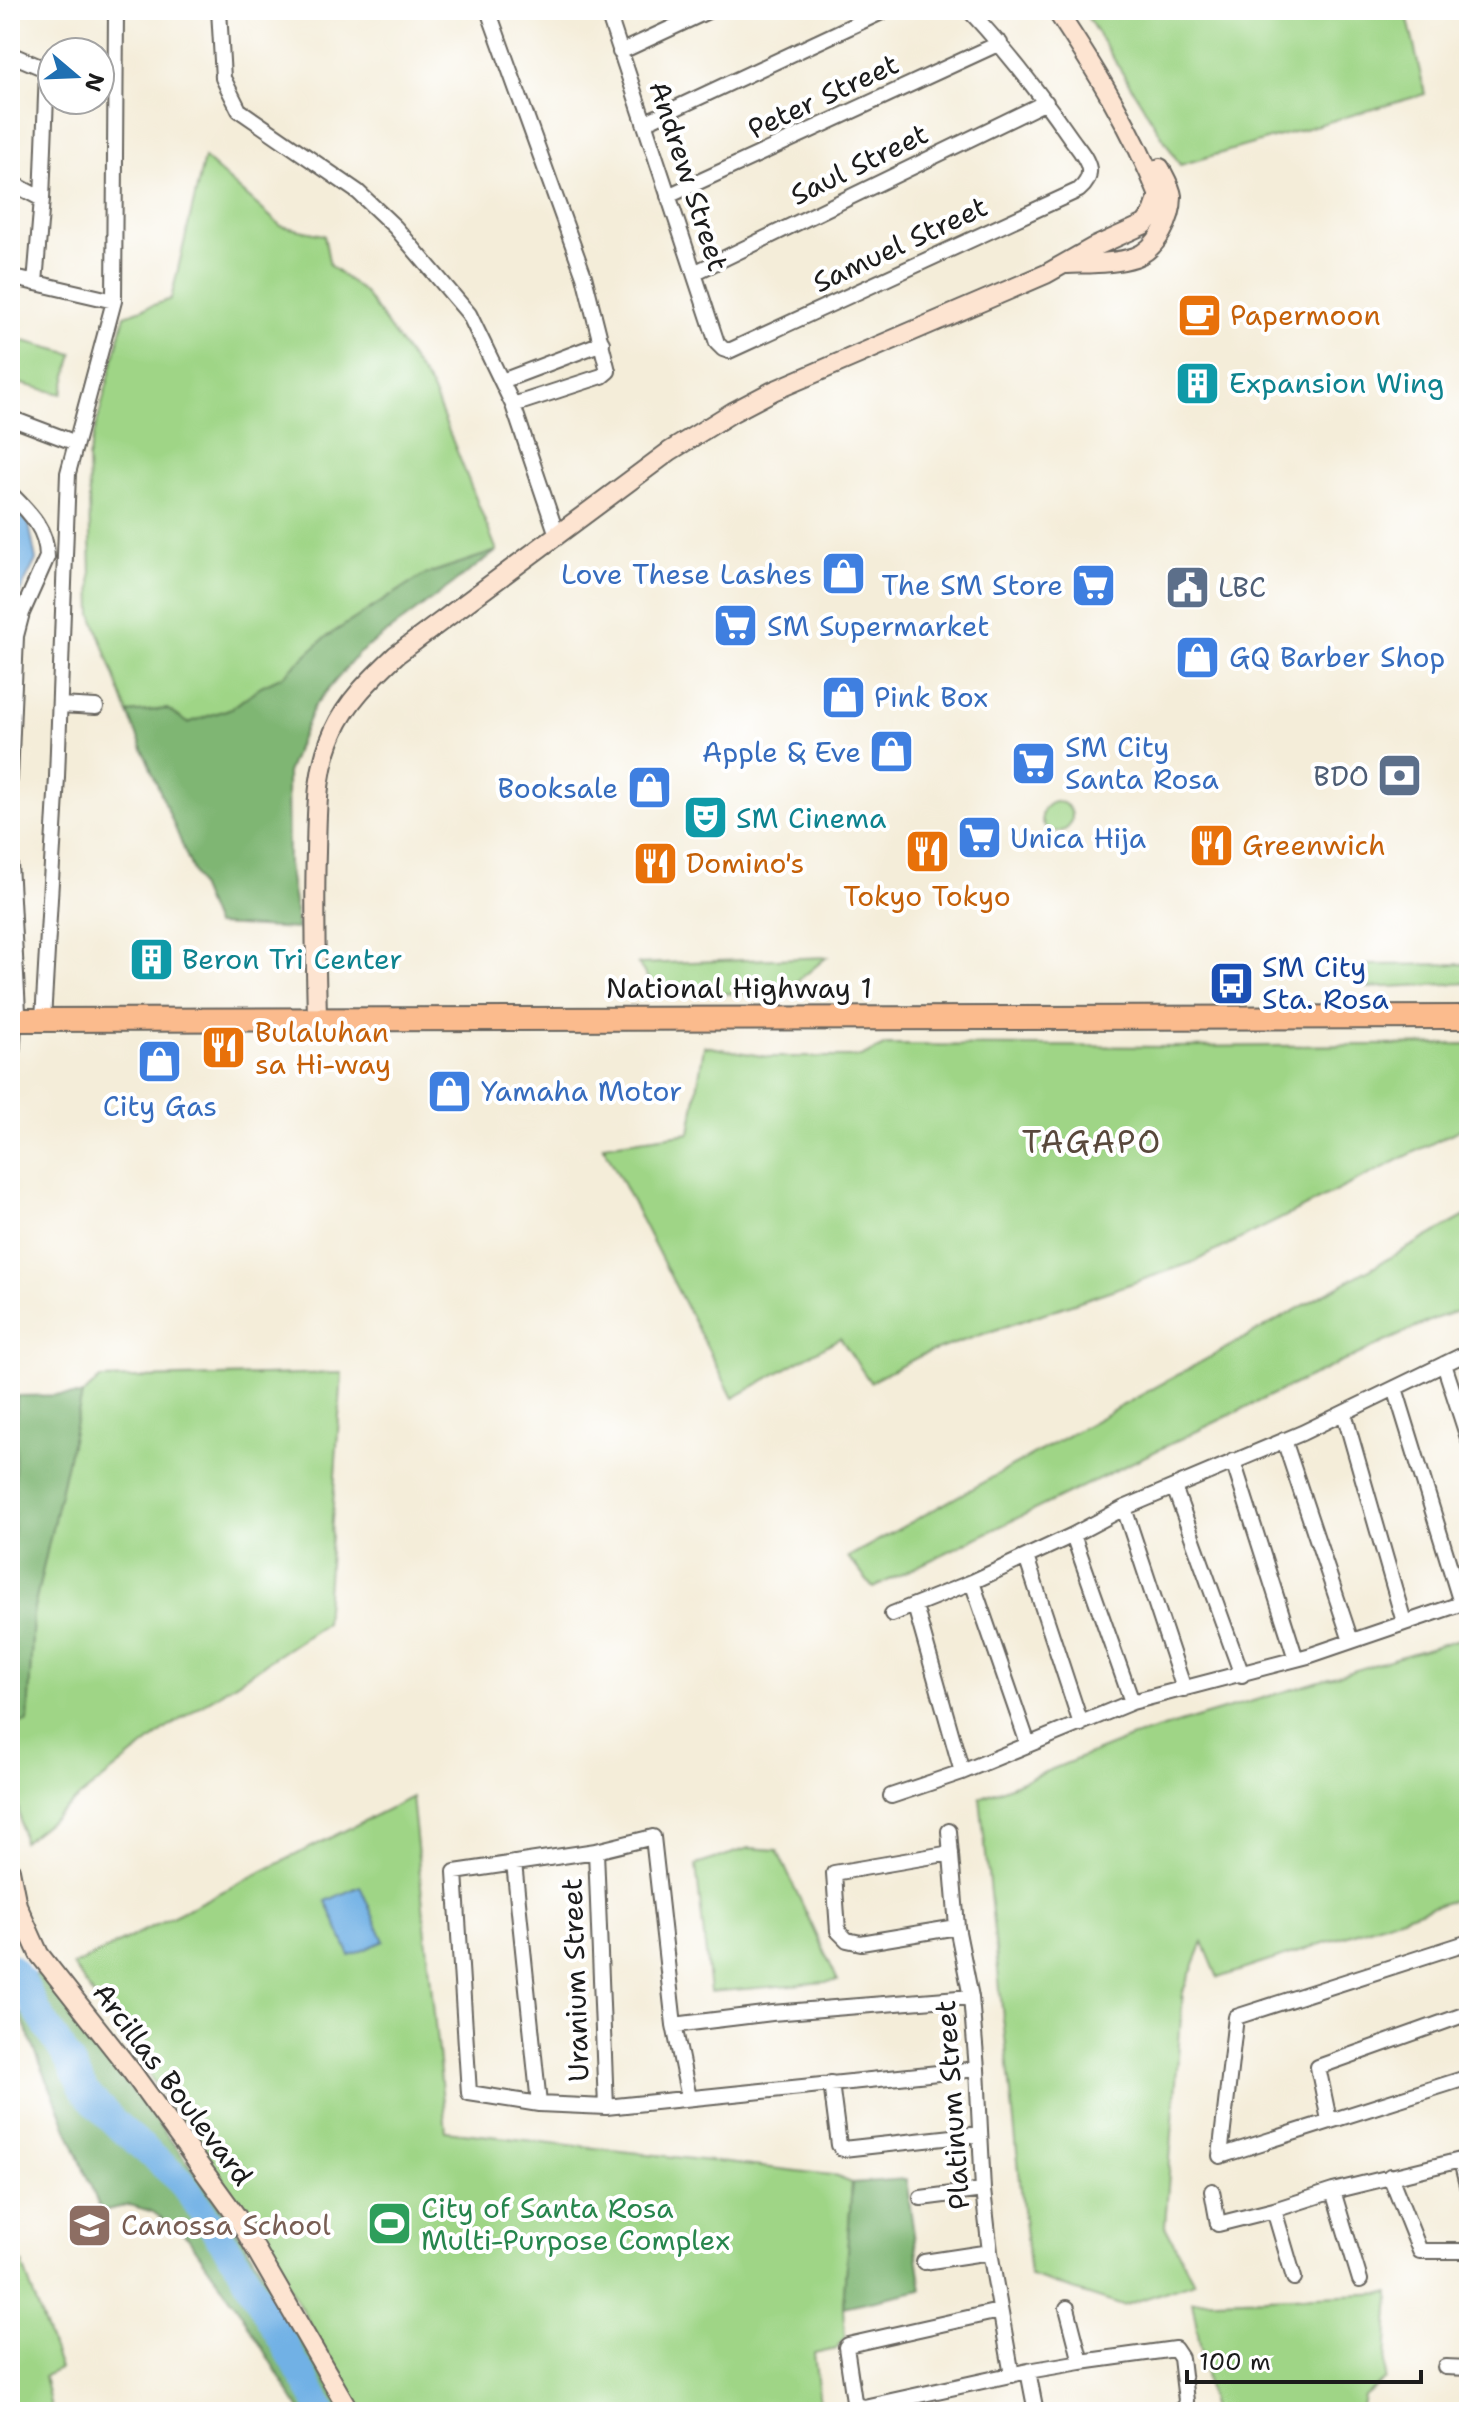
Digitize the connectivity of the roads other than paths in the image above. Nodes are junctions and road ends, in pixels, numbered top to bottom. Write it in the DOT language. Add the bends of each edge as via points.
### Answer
graph roads {
  1 [pos="116,10"];
  2 [pos="219,10"];
  3 [pos="488,10"];
  4 [pos="607,10"];
  5 [pos="710,10"];
  6 [pos="886,10"];
  7 [pos="969,10"];
  8 [pos="1056,10"];
  9 [pos="1069,10"];
  10 [pos="116,36"];
  11 [pos="1000,43"];
  12 [pos="620,52"];
  13 [pos="10,54"];
  14 [pos="36,65"];
  15 [pos="1046,102"];
  16 [pos="47,116"];
  17 [pos="116,116"];
  18 [pos="644,123"];
  19 [pos="10,178"];
  20 [pos="668,196"];
  21 [pos="42,199"];
  22 [pos="1064,264"];
  23 [pos="694,273"];
  24 [pos="10,277"];
  25 [pos="35,283"];
  26 [pos="114,301"];
  27 [pos="602,343"];
  28 [pos="729,351"];
  29 [pos="502,381"];
  30 [pos="513,405"];
  31 [pos="10,418"];
  32 [pos="76,443"];
  33 [pos="10,493"];
  34 [pos="557,535"];
  35 [pos="60,705"];
  36 [pos="96,707"];
  37 [pos="10,779"];
  38 [pos="10,863"];
  39 [pos="1469,1017"];
  40 [pos="22,1018"];
  41 [pos="317,1019"];
  42 [pos="10,1069"];
  43 [pos="1469,1352"];
  44 [pos="1444,1364"];
  45 [pos="1395,1388"];
  46 [pos="1344,1413"];
  47 [pos="1284,1440"];
  48 [pos="1469,1441"];
  49 [pos="1233,1461"];
  50 [pos="1174,1487"];
  51 [pos="1124,1508"];
  52 [pos="1073,1535"];
  53 [pos="1026,1557"];
  54 [pos="972,1582"];
  55 [pos="1465,1602"];
  56 [pos="915,1606"];
  57 [pos="892,1614"];
  58 [pos="1404,1622"];
  59 [pos="1351,1641"];
  60 [pos="1296,1659"];
  61 [pos="1242,1675"];
  62 [pos="1184,1689"];
  63 [pos="1132,1702"];
  64 [pos="1081,1724"];
  65 [pos="1028,1744"];
  66 [pos="962,1772"];
  67 [pos="891,1796"];
  68 [pos="949,1831"];
  69 [pos="596,1851"];
  70 [pos="951,1853"];
  71 [pos="514,1863"];
  72 [pos="10,1870"];
  73 [pos="957,1927"];
  74 [pos="1469,1942"];
  75 [pos="971,1997"];
  76 [pos="1469,2013"];
  77 [pos="674,2025"];
  78 [pos="977,2069"];
  79 [pos="1469,2077"];
  80 [pos="831,2083"];
  81 [pos="689,2098"];
  82 [pos="539,2104"];
  83 [pos="606,2107"];
  84 [pos="1329,2120"];
  85 [pos="980,2134"];
  86 [pos="1465,2159"];
  87 [pos="1390,2176"];
  88 [pos="983,2190"];
  89 [pos="1212,2191"];
  90 [pos="1333,2191"];
  91 [pos="1469,2193"];
  92 [pos="921,2198"];
  93 [pos="1274,2210"];
  94 [pos="1469,2251"];
  95 [pos="990,2252"];
  96 [pos="924,2262"];
  97 [pos="1294,2278"];
  98 [pos="1360,2280"];
  99 [pos="1067,2308"];
  100 [pos="999,2311"];
  101 [pos="1081,2362"];
  102 [pos="1445,2367"];
  103 [pos="1469,2368"];
  104 [pos="1028,2371"];
  105 [pos="1012,2375"];
  106 [pos="350,2412"];
  107 [pos="1036,2412"];
  108 [pos="1177,2412"];
  1 -- 10 [label="street"];
  2 -- 29 [label="street" via="223,78 239,110 358,192 395,227 469,314"];
  3 -- 27 [label="street" via="584,276"];
  4 -- 12 [label="street, Andrew Street"];
  5 -- 12 [label="street"];
  6 -- 18 [label="street"];
  7 -- 11 [label="street"];
  8 -- 22 [label="main road" via="1107,88 1159,196 1145,224"];
  9 -- 22 [label="main road" via="1118,89 1172,194 1169,219 1155,242 1137,256"];
  11 -- 15 [label="street"];
  11 -- 20 [label="street, Peter Street"];
  12 -- 18 [label="street, Andrew Street"];
  13 -- 14 [label="street"];
  15 -- 23 [label="street, Saul Street"];
  15 -- 28 [label="street, Samuel Street" via="1087,162 1089,178 1079,190"];
  16 -- 21 [label="street"];
  17 -- 26 [label="street"];
  18 -- 20 [label="street, Andrew Street"];
  19 -- 21 [label="street"];
  20 -- 23 [label="street, Andrew Street"];
  21 -- 25 [label="street"];
  22 -- 34 [label="main road" via="746,405 670,451"];
  23 -- 28 [label="street, Andrew Street" via="717,343"];
  24 -- 25 [label="street"];
  25 -- 26 [label="street"];
  26 -- 32 [label="street"];
  27 -- 29 [label="street"];
  27 -- 30 [label="street" via="608,371 602,376"];
  29 -- 30 [label="street"];
  30 -- 34 [label="street"];
  31 -- 32 [label="street"];
  32 -- 35 [label="street" via="68,473"];
  33 -- 37 [label="street" via="42,529 47,557 16,636"];
  34 -- 41 [label="main road" via="396,655 353,699 334,730 317,786"];
  35 -- 36 [label="street"];
  35 -- 40 [label="street"];
  38 -- 40 [label="street"];
  39 -- 41 [label="highway, National Highway 1"];
  40 -- 41 [label="highway, National Highway 1"];
  40 -- 42 [label="main road"];
  43 -- 44 [label="street"];
  44 -- 45 [label="street"];
  44 -- 48 [label="street"];
  45 -- 46 [label="street"];
  45 -- 55 [label="street"];
  46 -- 47 [label="street"];
  46 -- 58 [label="street"];
  47 -- 49 [label="street"];
  47 -- 59 [label="street"];
  49 -- 50 [label="street"];
  49 -- 60 [label="street"];
  50 -- 51 [label="street"];
  50 -- 61 [label="street"];
  51 -- 52 [label="street"];
  51 -- 62 [label="street"];
  52 -- 53 [label="street"];
  52 -- 63 [label="street"];
  53 -- 54 [label="street"];
  53 -- 64 [label="street"];
  54 -- 56 [label="street"];
  54 -- 65 [label="street"];
  55 -- 58 [label="street"];
  56 -- 57 [label="street"];
  56 -- 66 [label="street"];
  58 -- 59 [label="street"];
  59 -- 60 [label="street"];
  60 -- 61 [label="street"];
  61 -- 62 [label="street"];
  62 -- 63 [label="street"];
  63 -- 64 [label="street"];
  64 -- 65 [label="street"];
  65 -- 66 [label="street"];
  66 -- 67 [label="street"];
  68 -- 70 [label="street, Platinum Street"];
  69 -- 71 [label="street"];
  69 -- 77 [label="street" via="653,1837"];
  69 -- 83 [label="street, Uranium Street"];
  70 -- 73 [label="street, Platinum Street"];
  70 -- 73 [label="street" via="834,1873 838,1931 861,1943"];
  71 -- 82 [label="street"];
  71 -- 82 [label="street" via="455,1872 469,2093"];
  72 -- 106 [label="main road, Arcillas Boulevard" via="17,1905 39,1954 237,2217"];
  73 -- 75 [label="street, Platinum Street"];
  74 -- 84 [label="street" via="1236,2017 1220,2156"];
  75 -- 77 [label="street"];
  75 -- 78 [label="street, Platinum Street"];
  76 -- 84 [label="street" via="1318,2067"];
  77 -- 81 [label="street"];
  78 -- 80 [label="street"];
  78 -- 85 [label="street, Platinum Street"];
  79 -- 84 [label="street"];
  80 -- 81 [label="street"];
  80 -- 85 [label="street" via="843,2149"];
  81 -- 83 [label="street"];
  82 -- 83 [label="street"];
  85 -- 88 [label="street, Platinum Street"];
  86 -- 87 [label="street"];
  86 -- 91 [label="street"];
  87 -- 90 [label="street"];
  87 -- 94 [label="street" via="1420,2251"];
  88 -- 92 [label="street"];
  88 -- 95 [label="street, Platinum Street"];
  89 -- 93 [label="street" via="1218,2224"];
  90 -- 93 [label="street"];
  90 -- 98 [label="street"];
  93 -- 97 [label="street"];
  95 -- 96 [label="street"];
  95 -- 100 [label="street, Platinum Street"];
  99 -- 101 [label="street"];
  100 -- 105 [label="street, Platinum Street"];
  100 -- 105 [label="street" via="847,2345 854,2401 864,2407"];
  101 -- 104 [label="street"];
  101 -- 108 [label="street" via="1175,2349 1181,2358 1186,2401"];
  102 -- 103 [label="street"];
  104 -- 105 [label="street"];
  104 -- 107 [label="street"];
}
